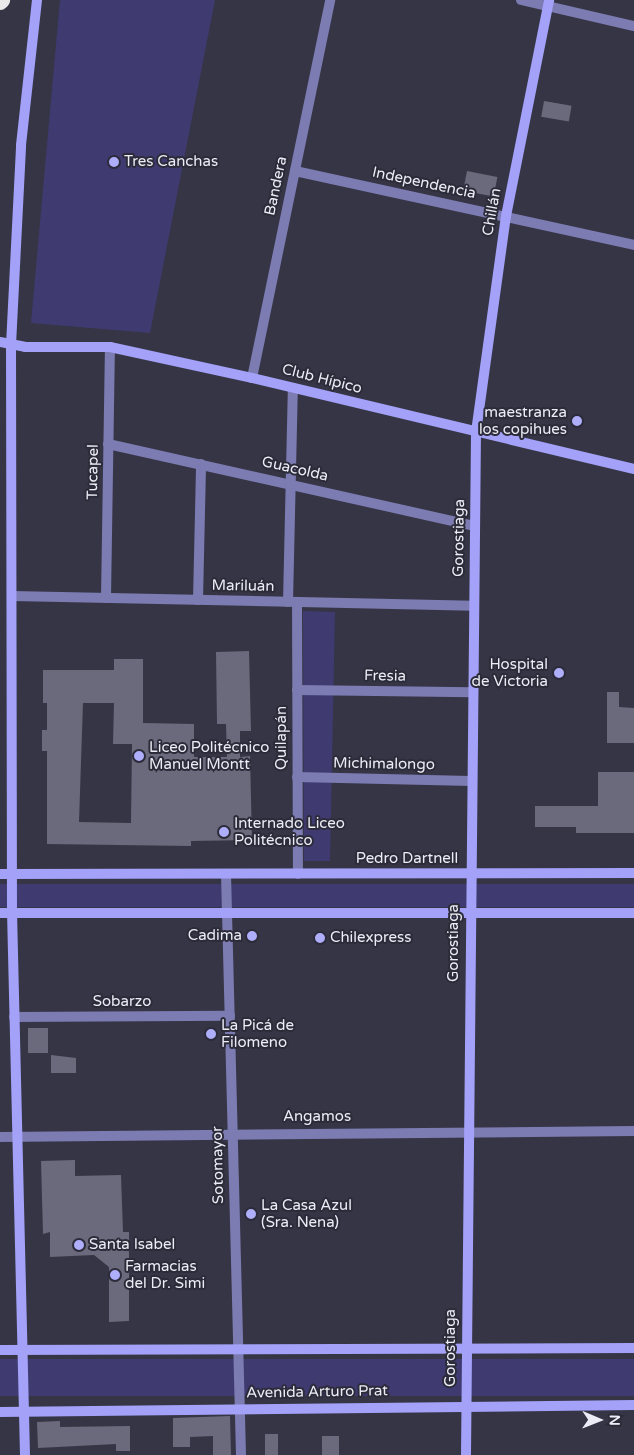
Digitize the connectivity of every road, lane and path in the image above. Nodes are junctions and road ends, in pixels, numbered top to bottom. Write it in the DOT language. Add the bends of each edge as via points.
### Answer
graph roads {
  1 [pos="37,0"];
  2 [pos="330,0"];
  3 [pos="520,0"];
  4 [pos="548,3"];
  5 [pos="634,26"];
  6 [pos="295,171"];
  7 [pos="506,216"];
  8 [pos="634,245"];
  9 [pos="0,342"];
  10 [pos="11,345"];
  11 [pos="110,347"];
  12 [pos="252,378"];
  13 [pos="293,388"];
  14 [pos="476,432"];
  15 [pos="108,444"];
  16 [pos="201,464"];
  17 [pos="634,469"];
  18 [pos="289,482"];
  19 [pos="474,526"];
  20 [pos="12,596"];
  21 [pos="106,598"];
  22 [pos="198,600"];
  23 [pos="292,602"];
  24 [pos="473,606"];
  25 [pos="297,690"];
  26 [pos="472,692"];
  27 [pos="298,777"];
  28 [pos="471,781"];
  29 [pos="634,873"];
  30 [pos="0,874"];
  31 [pos="12,874"];
  32 [pos="226,874"];
  33 [pos="298,874"];
  34 [pos="469,874"];
  35 [pos="0,913"];
  36 [pos="12,913"];
  37 [pos="227,913"];
  38 [pos="469,913"];
  39 [pos="634,913"];
  40 [pos="230,1016"];
  41 [pos="14,1017"];
  42 [pos="468,1131"];
  43 [pos="634,1131"];
  44 [pos="233,1133"];
  45 [pos="17,1136"];
  46 [pos="0,1137"];
  47 [pos="634,1348"];
  48 [pos="465,1349"];
  49 [pos="0,1350"];
  50 [pos="22,1350"];
  51 [pos="238,1350"];
  52 [pos="466,1405"];
  53 [pos="634,1405"];
  54 [pos="239,1408"];
  55 [pos="0,1412"];
  56 [pos="23,1412"];
  57 [pos="25,1455"];
  58 [pos="241,1455"];
  59 [pos="466,1455"];
  1 -- 10 [label="street" via="21,145"];
  2 -- 6 [label="street, Bandera"];
  3 -- 4 [label="street"];
  4 -- 5 [label="street"];
  4 -- 7 [label="street, Chillán"];
  6 -- 7 [label="street, Independencia"];
  6 -- 12 [label="street, Bandera"];
  7 -- 8 [label="street, Independencia"];
  7 -- 14 [label="street, Chillán"];
  9 -- 10 [label="street, Club Hípico"];
  10 -- 11 [label="street, Club Hípico"];
  10 -- 20 [label="street"];
  11 -- 12 [label="street, Club Hípico"];
  11 -- 15 [label="street, Tucapel"];
  12 -- 13 [label="street, Club Hípico"];
  13 -- 14 [label="street, Club Hípico"];
  13 -- 18 [label="street, Quilapán"];
  14 -- 17 [label="street, Club Hípico"];
  14 -- 19 [label="street, Gorostiaga"];
  15 -- 16 [label="street, Guacolda"];
  15 -- 21 [label="street, Tucapel"];
  16 -- 18 [label="street, Guacolda"];
  16 -- 22 [label="street"];
  18 -- 19 [label="street, Guacolda"];
  18 -- 23 [label="street, Quilapán"];
  19 -- 24 [label="street, Gorostiaga"];
  20 -- 21 [label="street, Mariluán"];
  20 -- 31 [label="street"];
  21 -- 22 [label="street, Mariluán"];
  22 -- 23 [label="street, Mariluán"];
  23 -- 24 [label="street, Mariluán"];
  23 -- 25 [label="street, Quilapán"];
  24 -- 26 [label="street, Gorostiaga"];
  25 -- 26 [label="street, Fresia"];
  25 -- 27 [label="street, Quilapán"];
  26 -- 28 [label="street, Gorostiaga"];
  27 -- 28 [label="street, Michimalongo"];
  27 -- 33 [label="street, Quilapán"];
  28 -- 34 [label="street, Gorostiaga"];
  29 -- 34 [label="street, Pedro Dartnell"];
  30 -- 31 [label="street, Pedro Dartnell"];
  31 -- 32 [label="street, Pedro Dartnell"];
  31 -- 36 [label="street"];
  32 -- 33 [label="street, Pedro Dartnell"];
  32 -- 37 [label="street, Sotomayor"];
  33 -- 34 [label="street, Pedro Dartnell"];
  34 -- 38 [label="street, Gorostiaga"];
  35 -- 36 [label="street"];
  36 -- 37 [label="street"];
  36 -- 41 [label="street"];
  37 -- 38 [label="street"];
  37 -- 40 [label="street, Sotomayor"];
  38 -- 39 [label="street"];
  38 -- 42 [label="street, Gorostiaga"];
  40 -- 41 [label="street, Sobarzo"];
  40 -- 44 [label="street, Sotomayor"];
  41 -- 45 [label="street"];
  42 -- 43 [label="street, Angamos"];
  42 -- 44 [label="street, Angamos"];
  42 -- 48 [label="street, Gorostiaga"];
  44 -- 45 [label="street, Angamos"];
  44 -- 51 [label="street, Sotomayor"];
  45 -- 46 [label="street, Angamos"];
  45 -- 50 [label="street"];
  47 -- 48 [label="street"];
  48 -- 51 [label="street"];
  48 -- 52 [label="street, Gorostiaga"];
  49 -- 50 [label="street"];
  50 -- 51 [label="street"];
  50 -- 56 [label="street"];
  51 -- 54 [label="street, Sotomayor"];
  52 -- 53 [label="street, Avenida Arturo Prat"];
  52 -- 54 [label="street, Avenida Arturo Prat"];
  52 -- 59 [label="street, Gorostiaga"];
  54 -- 56 [label="street, Avenida Arturo Prat"];
  54 -- 58 [label="street, Sotomayor"];
  55 -- 56 [label="street, Avenida Arturo Prat"];
  56 -- 57 [label="street"];
}
